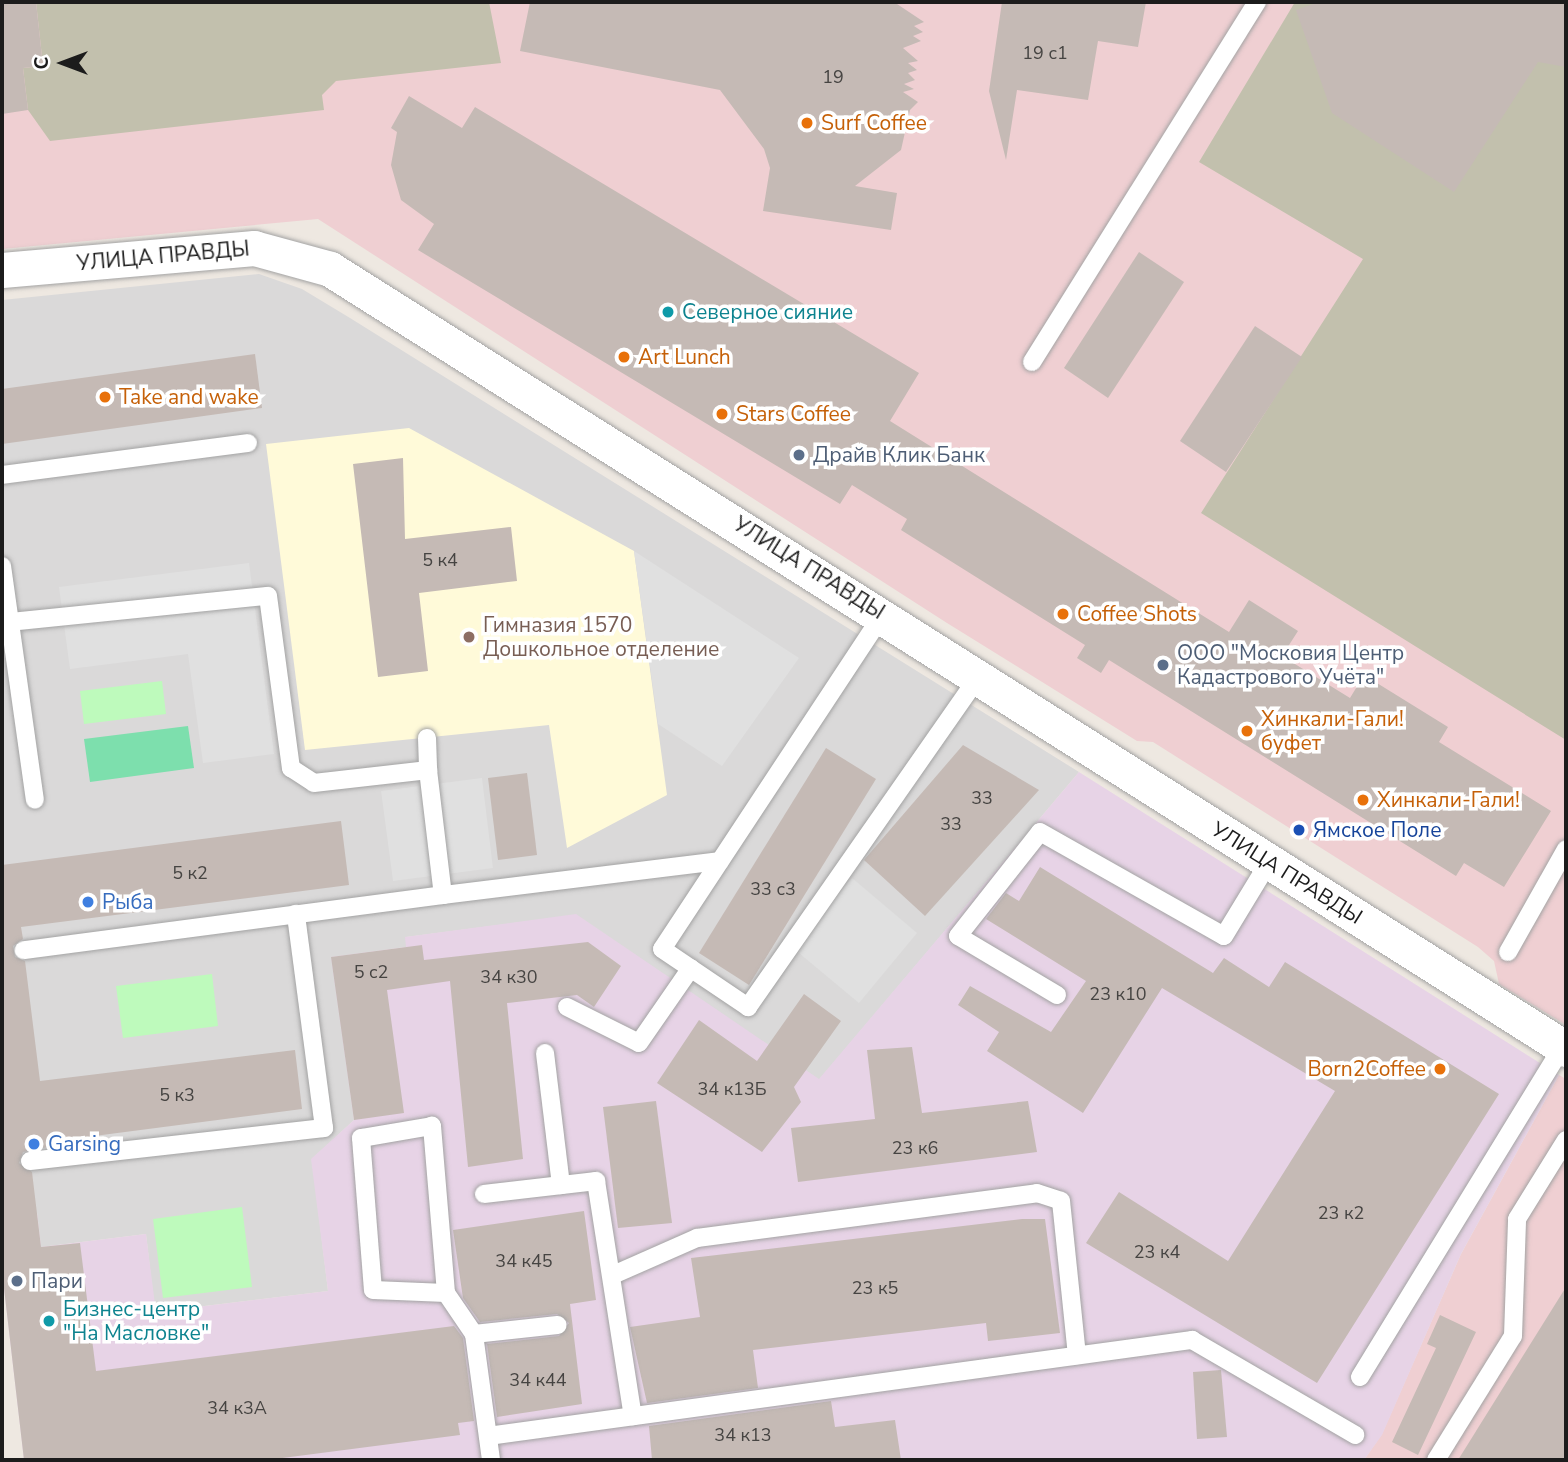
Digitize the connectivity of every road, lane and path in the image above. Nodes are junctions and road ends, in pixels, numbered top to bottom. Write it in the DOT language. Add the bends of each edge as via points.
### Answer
graph roads {
  1 [pos="1257,2"];
  2 [pos="2,270"];
  3 [pos="1032,362"];
  4 [pos="248,443"];
  5 [pos="2,475"];
  6 [pos="2,566"];
  7 [pos="883,614"];
  8 [pos="10,622"];
  9 [pos="980,675"];
  10 [pos="427,738"];
  11 [pos="428,770"];
  12 [pos="35,800"];
  13 [pos="1566,849"];
  14 [pos="720,861"];
  15 [pos="1269,862"];
  16 [pos="443,895"];
  17 [pos="296,914"];
  18 [pos="24,950"];
  19 [pos="1508,952"];
  20 [pos="691,968"];
  21 [pos="1057,995"];
  22 [pos="567,1007"];
  23 [pos="1564,1048"];
  24 [pos="545,1053"];
  25 [pos="1566,1140"];
  26 [pos="30,1160"];
  27 [pos="561,1185"];
  28 [pos="484,1194"];
  29 [pos="613,1275"];
  30 [pos="446,1293"];
  31 [pos="558,1325"];
  32 [pos="474,1334"];
  33 [pos="1077,1355"];
  34 [pos="1360,1377"];
  35 [pos="633,1416"];
  36 [pos="1355,1435"];
  37 [pos="488,1436"];
  38 [pos="491,1460"];
  39 [pos="1436,1460"];
  1 -- 3 [label="lane"];
  2 -- 7 [label="street, УЛИЦА ПРАВДЫ" via="225,249 306,258"];
  4 -- 5 [label="lane"];
  6 -- 8 [label="lane"];
  7 -- 9 [label="street, УЛИЦА ПРАВДЫ"];
  7 -- 14 [label="lane"];
  8 -- 11 [label="lane" via="268,596 292,768 314,783"];
  8 -- 12 [label="lane"];
  9 -- 15 [label="street, УЛИЦА ПРАВДЫ"];
  9 -- 20 [label="lane" via="748,1007"];
  10 -- 11 [label="lane"];
  11 -- 16 [label="lane"];
  13 -- 19 [label="lane"];
  14 -- 16 [label="lane"];
  14 -- 20 [label="lane" via="662,949"];
  15 -- 21 [label="lane" via="1224,936 1040,832 958,936"];
  15 -- 23 [label="street, УЛИЦА ПРАВДЫ"];
  16 -- 17 [label="lane"];
  17 -- 18 [label="lane"];
  17 -- 26 [label="lane" via="324,1128"];
  20 -- 22 [label="lane" via="639,1043"];
  23 -- 34 [label="lane"];
  24 -- 27 [label="lane"];
  25 -- 39 [label="lane" via="1517,1219 1513,1336"];
  27 -- 28 [label="lane"];
  27 -- 29 [label="lane" via="596,1181"];
  29 -- 33 [label="lane" via="697,1238 1037,1194 1061,1201"];
  29 -- 35 [label="lane"];
  30 -- 30 [label="lane" via="373,1290 361,1138 432,1126"];
  30 -- 32 [label="lane"];
  31 -- 32 [label="lane"];
  32 -- 37 [label="lane"];
  33 -- 35 [label="lane"];
  33 -- 36 [label="lane" via="1192,1339"];
  35 -- 37 [label="lane"];
  37 -- 38 [label="lane"];
}
